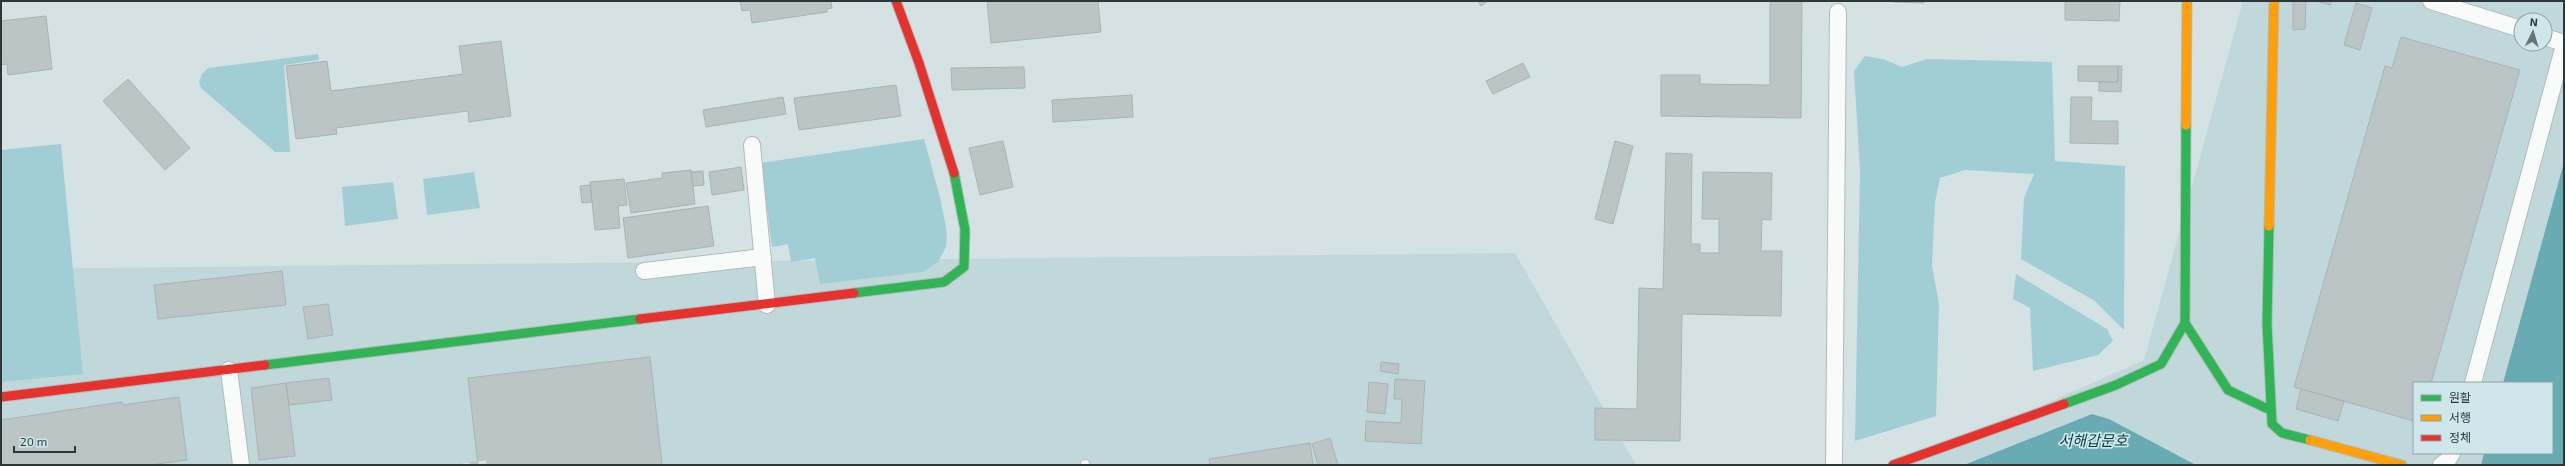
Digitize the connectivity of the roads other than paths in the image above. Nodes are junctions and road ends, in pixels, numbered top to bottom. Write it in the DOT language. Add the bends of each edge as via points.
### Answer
graph roads {
  1 [pos="896,1"];
  2 [pos="2187,1"];
  3 [pos="2274,1"];
  4 [pos="2431,1"];
  5 [pos="1838,12"];
  6 [pos="2513,27"];
  7 [pos="2553,40"];
  8 [pos="2564,44"];
  9 [pos="752,145"];
  10 [pos="763,257"];
  11 [pos="644,271"];
  12 [pos="767,305"];
  13 [pos="2185,323"];
  14 [pos="229,370"];
  15 [pos="2473,382"];
  16 [pos="1,397"];
  17 [pos="2270,410"];
  18 [pos="2451,454"];
  19 [pos="241,465"];
  20 [pos="1834,465"];
  21 [pos="1893,465"];
  22 [pos="2402,465"];
  23 [pos="2441,465"];
  1 -- 12 [label="street" via="912,39 962,200 967,248 964,267 944,282"];
  2 -- 13 [label="street"];
  3 -- 17 [label="street" via="2267,324"];
  4 -- 6 [label="street"];
  5 -- 20 [label="street"];
  7 -- 8 [label="street"];
  8 -- 15 [label="street"];
  9 -- 10 [label="street"];
  10 -- 11 [label="street"];
  10 -- 12 [label="street"];
  12 -- 14 [label="street"];
  13 -- 17 [label="street" via="2228,390"];
  13 -- 21 [label="street" via="2160,364 2116,385"];
  14 -- 16 [label="street"];
  14 -- 19 [label="street"];
  17 -- 22 [label="street" via="2272,424 2282,433"];
  18 -- 23 [label="street"];
}
